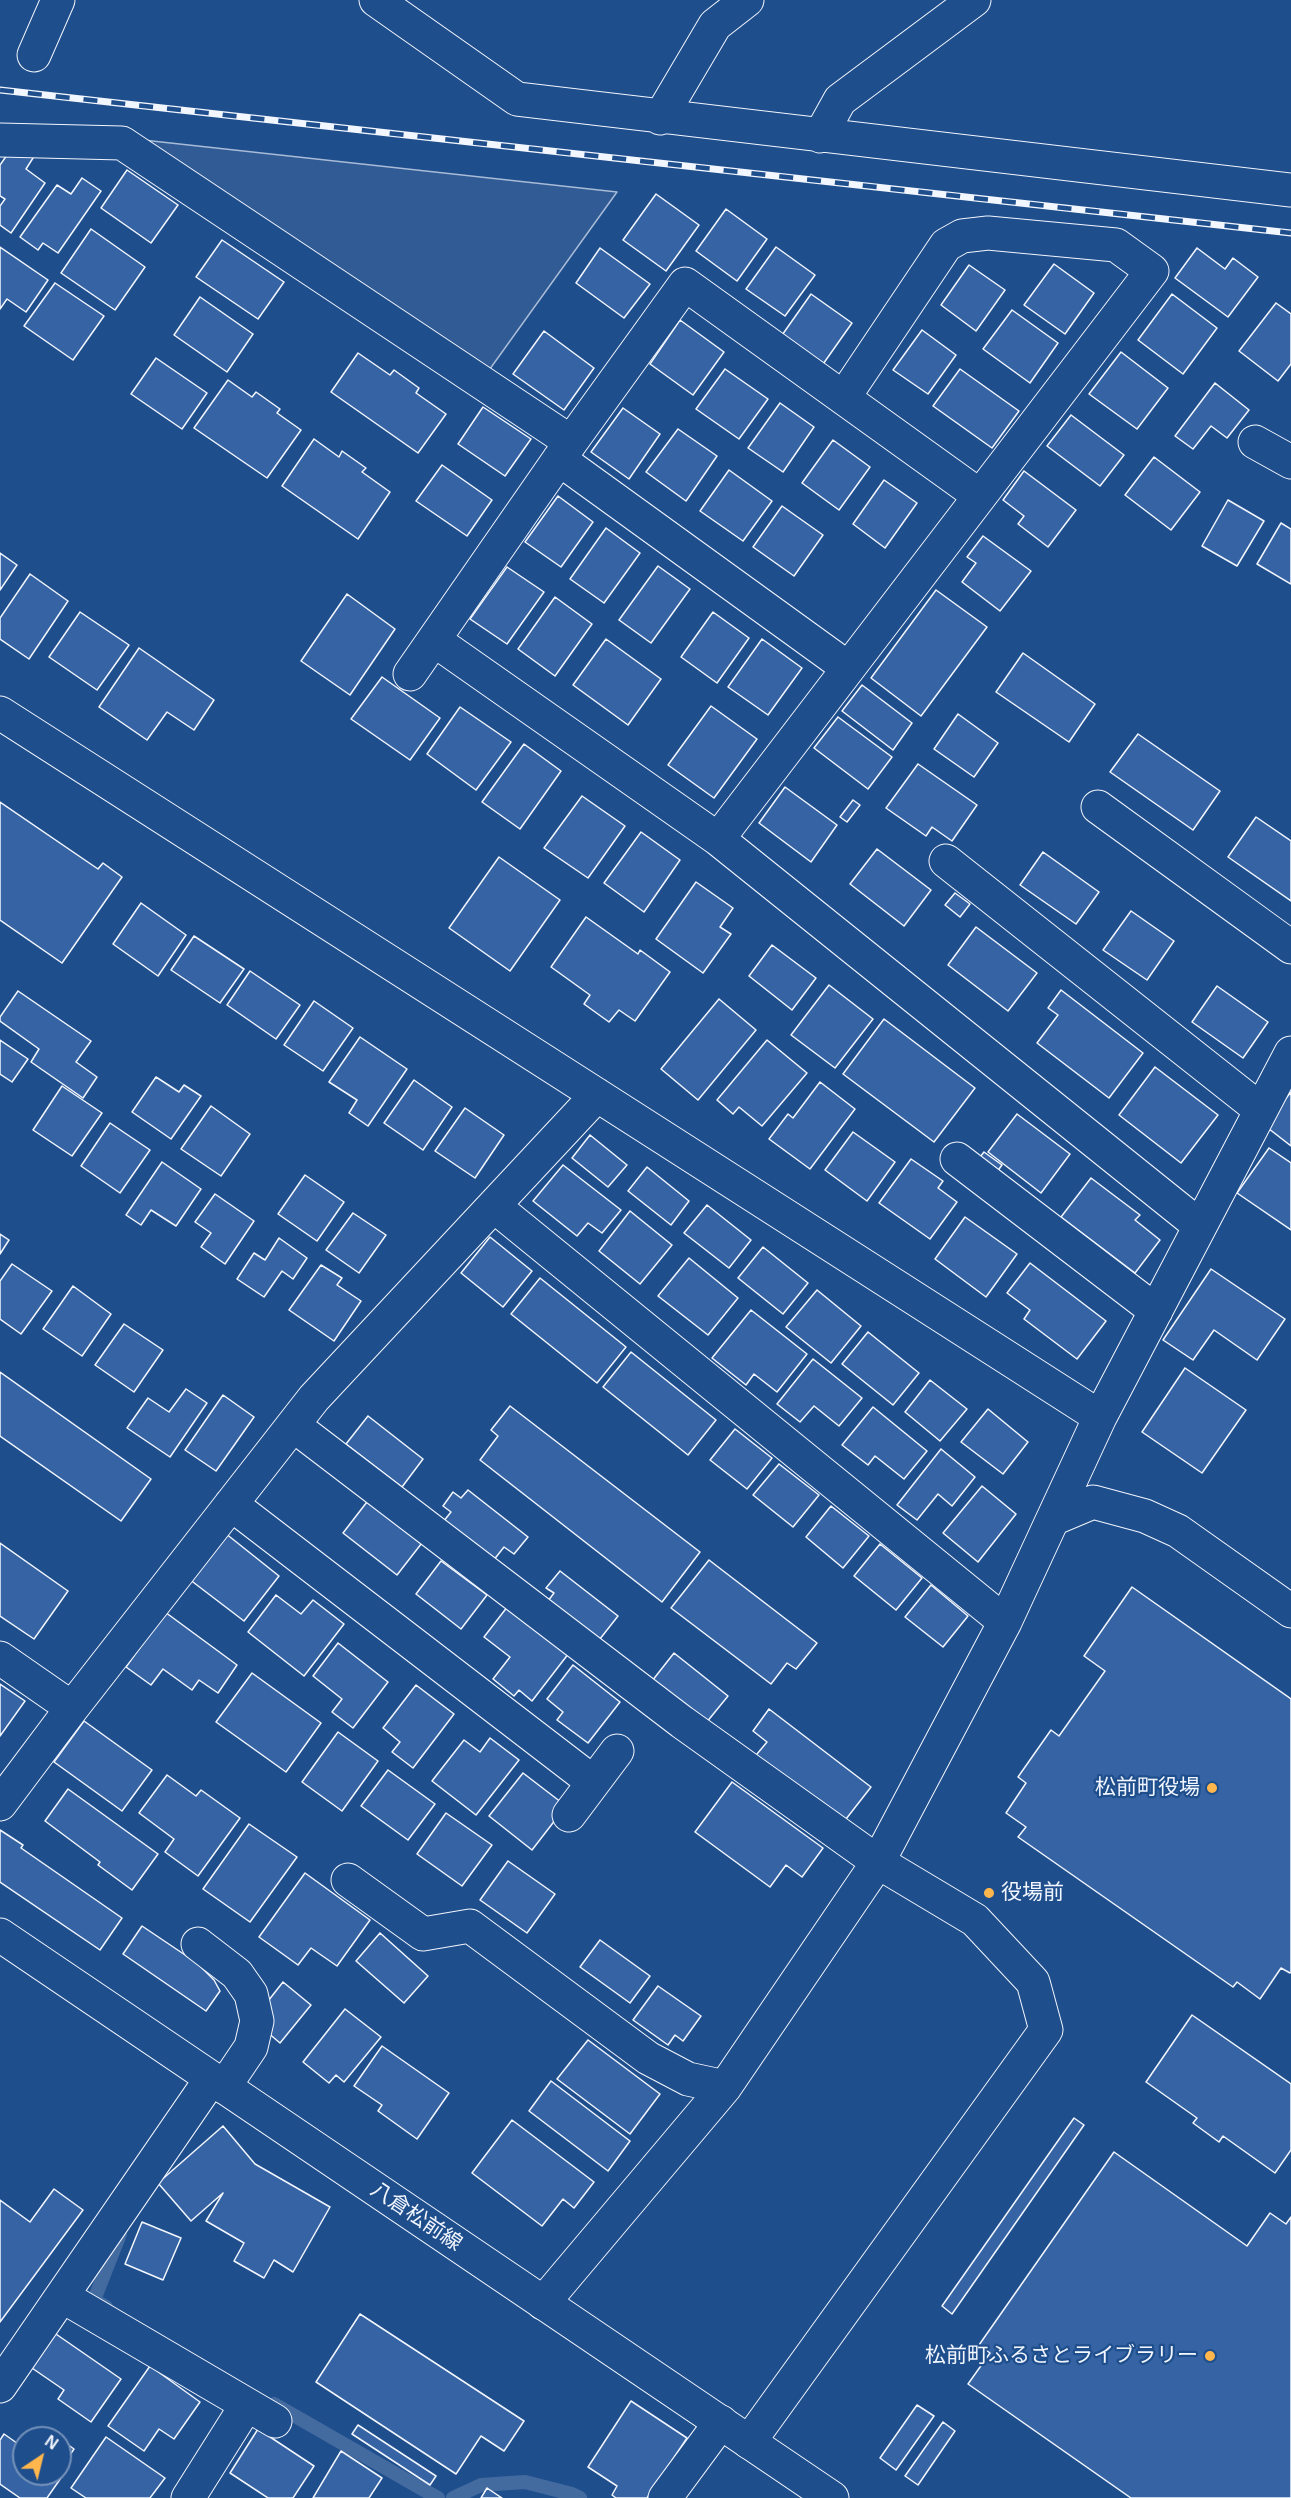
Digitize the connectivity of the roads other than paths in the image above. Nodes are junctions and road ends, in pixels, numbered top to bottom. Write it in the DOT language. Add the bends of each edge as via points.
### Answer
graph roads {
  1 [pos="58,0"];
  2 [pos="376,0"];
  3 [pos="747,0"];
  4 [pos="974,0"];
  5 [pos="34,55"];
  6 [pos="660,117"];
  7 [pos="820,136"];
  8 [pos="0,140"];
  9 [pos="1291,190"];
  10 [pos="844,397"];
  11 [pos="1255,442"];
  12 [pos="565,451"];
  13 [pos="1291,462"];
  14 [pos="980,496"];
  15 [pos="434,640"];
  16 [pos="848,668"];
  17 [pos="410,674"];
  18 [pos="0,712"];
  19 [pos="1098,807"];
  20 [pos="718,839"];
  21 [pos="946,861"];
  22 [pos="1291,947"];
  23 [pos="1291,1053"];
  24 [pos="597,1095"];
  25 [pos="1261,1110"];
  26 [pos="957,1159"];
  27 [pos="494,1206"];
  28 [pos="1200,1226"];
  29 [pos="1156,1311"];
  30 [pos="1100,1417"];
  31 [pos="293,1425"];
  32 [pos="231,1504"];
  33 [pos="1055,1518"];
  34 [pos="1291,1611"];
  35 [pos="1005,1622"];
  36 [pos="0,1658"];
  37 [pos="72,1708"];
  38 [pos="617,1751"];
  39 [pos="594,1782"];
  40 [pos="0,1804"];
  41 [pos="569,1815"];
  42 [pos="878,1862"];
  43 [pos="348,1880"];
  44 [pos="0,1935"];
  45 [pos="198,1944"];
  46 [pos="217,2083"];
  47 [pos="725,2087"];
  48 [pos="62,2296"];
  49 [pos="543,2303"];
  50 [pos="0,2386"];
  51 [pos="246,2406"];
  52 [pos="275,2421"];
  53 [pos="721,2422"];
  54 [pos="749,2442"];
  55 [pos="188,2498"];
  56 [pos="665,2498"];
  57 [pos="832,2498"];
  1 -- 5 [label="street"];
  2 -- 6 [label="street" via="517,99"];
  3 -- 6 [label="street" via="715,25"];
  4 -- 7 [label="street" via="840,100"];
  6 -- 7 [label="street"];
  7 -- 9 [label="street"];
  8 -- 12 [label="street" via="122,143"];
  10 -- 12 [label="street" via="685,284"];
  10 -- 14 [label="street"];
  10 -- 14 [label="street" via="946,245 962,236 988,233 1116,245 1152,271"];
  11 -- 13 [label="street"];
  12 -- 15 [label="street"];
  12 -- 16 [label="street"];
  14 -- 16 [label="street"];
  15 -- 17 [label="street"];
  15 -- 20 [label="street"];
  16 -- 20 [label="street"];
  18 -- 24 [label="street"];
  19 -- 22 [label="street"];
  20 -- 28 [label="street"];
  21 -- 25 [label="street"];
  23 -- 25 [label="street"];
  24 -- 27 [label="street"];
  24 -- 30 [label="street"];
  25 -- 28 [label="street"];
  26 -- 29 [label="street"];
  27 -- 31 [label="street"];
  27 -- 35 [label="street"];
  28 -- 29 [label="street"];
  29 -- 30 [label="street"];
  30 -- 33 [label="street"];
  31 -- 32 [label="street"];
  31 -- 42 [label="street" via="681,1722"];
  32 -- 37 [label="street"];
  32 -- 39 [label="street"];
  33 -- 34 [label="street" via="1093,1502 1145,1516 1178,1531"];
  33 -- 35 [label="street"];
  35 -- 42 [label="street"];
  36 -- 37 [label="street"];
  37 -- 40 [label="street"];
  38 -- 39 [label="street"];
  39 -- 41 [label="street"];
  42 -- 47 [label="street"];
  42 -- 54 [label="street" via="975,1920 1033,1982 1046,2030"];
  43 -- 47 [label="street" via="423,1934 470,1926 648,2058 688,2079"];
  44 -- 46 [label="street, 八倉松前線"];
  45 -- 46 [label="street" via="237,1974 251,1994 257,2021 250,2047"];
  46 -- 48 [label="street"];
  46 -- 49 [label="street, 八倉松前線"];
  47 -- 49 [label="street"];
  48 -- 50 [label="street"];
  48 -- 51 [label="street"];
  49 -- 53 [label="street, 八倉松前線"];
  51 -- 52 [label="street"];
  51 -- 55 [label="street"];
  53 -- 54 [label="street, 八倉松前線"];
  53 -- 56 [label="street"];
  54 -- 57 [label="street, 八倉松前線"];
}
